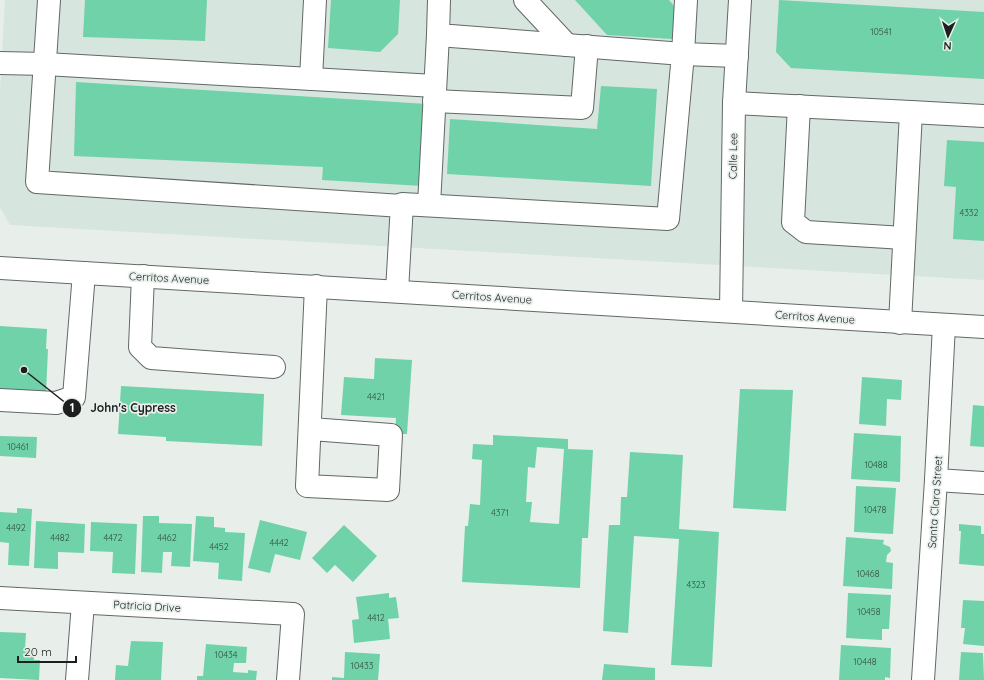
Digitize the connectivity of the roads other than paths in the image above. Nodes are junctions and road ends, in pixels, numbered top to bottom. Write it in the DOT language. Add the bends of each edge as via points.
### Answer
graph roads {
  1 [pos="49,0"];
  2 [pos="315,0"];
  3 [pos="439,0"];
  4 [pos="525,0"];
  5 [pos="686,0"];
  6 [pos="740,0"];
  7 [pos="438,35"];
  8 [pos="577,46"];
  9 [pos="683,54"];
  10 [pos="737,56"];
  11 [pos="0,63"];
  12 [pos="45,64"];
  13 [pos="311,79"];
  14 [pos="435,94"];
  15 [pos="734,103"];
  16 [pos="799,106"];
  17 [pos="911,112"];
  18 [pos="984,116"];
  19 [pos="429,205"];
  20 [pos="402,206"];
  21 [pos="904,238"];
  22 [pos="0,268"];
  23 [pos="84,273"];
  24 [pos="143,276"];
  25 [pos="316,286"];
  26 [pos="397,291"];
  27 [pos="731,311"];
  28 [pos="900,322"];
  29 [pos="944,325"];
  30 [pos="984,327"];
  31 [pos="274,367"];
  32 [pos="0,400"];
  33 [pos="311,429"];
  34 [pos="936,480"];
  35 [pos="984,483"];
  36 [pos="0,598"];
  37 [pos="83,603"];
  38 [pos="77,680"];
  39 [pos="288,680"];
  40 [pos="923,680"];
  1 -- 12 [label="street"];
  2 -- 13 [label="street"];
  3 -- 7 [label="street"];
  4 -- 8 [label="street"];
  5 -- 9 [label="street"];
  6 -- 10 [label="street, Calle Lee"];
  7 -- 8 [label="street"];
  7 -- 14 [label="street"];
  8 -- 9 [label="street"];
  8 -- 14 [label="street" via="582,108"];
  9 -- 10 [label="street"];
  9 -- 19 [label="street" via="668,219"];
  10 -- 15 [label="street, Calle Lee"];
  11 -- 12 [label="street"];
  12 -- 13 [label="street"];
  12 -- 20 [label="street" via="37,182"];
  13 -- 14 [label="street"];
  14 -- 19 [label="street"];
  15 -- 16 [label="street"];
  15 -- 27 [label="street, Calle Lee"];
  16 -- 17 [label="street"];
  16 -- 21 [label="street" via="793,222 806,232"];
  17 -- 18 [label="street"];
  17 -- 21 [label="street"];
  19 -- 20 [label="street"];
  20 -- 26 [label="street"];
  21 -- 28 [label="street"];
  22 -- 23 [label="street, Cerritos Avenue"];
  23 -- 24 [label="street, Cerritos Avenue"];
  23 -- 32 [label="street" via="74,397 56,403"];
  24 -- 25 [label="street, Cerritos Avenue"];
  24 -- 31 [label="street" via="140,347 151,358"];
  25 -- 26 [label="street, Cerritos Avenue"];
  25 -- 33 [label="street"];
  26 -- 27 [label="street, Cerritos Avenue"];
  27 -- 28 [label="street, Cerritos Avenue"];
  28 -- 29 [label="street, Cerritos Avenue"];
  29 -- 30 [label="street, Cerritos Avenue"];
  29 -- 34 [label="street, Santa Clara Street"];
  34 -- 35 [label="street"];
  34 -- 40 [label="street, Santa Clara Street"];
  36 -- 37 [label="street, Patricia Drive"];
  37 -- 38 [label="street"];
  37 -- 39 [label="street, Patricia Drive" via="293,614"];
}
